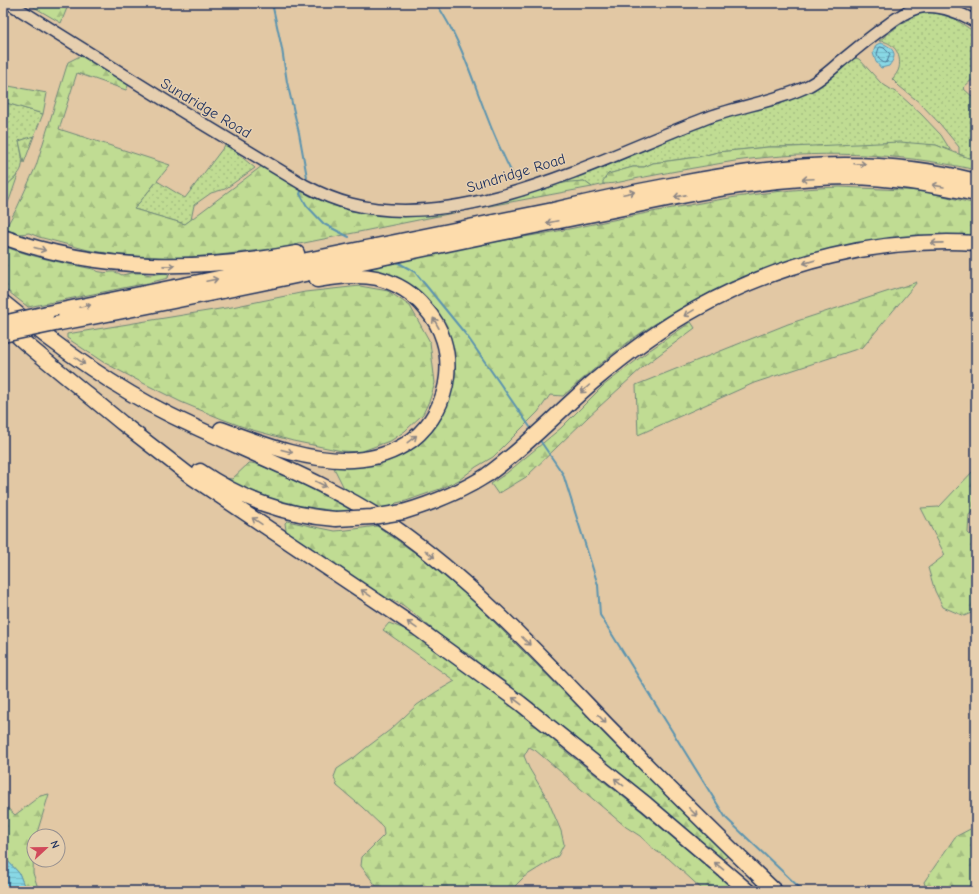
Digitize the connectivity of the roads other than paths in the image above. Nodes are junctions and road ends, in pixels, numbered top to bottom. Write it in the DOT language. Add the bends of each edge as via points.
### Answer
graph roads {
  1 [pos="9,3"];
  2 [pos="976,22"];
  3 [pos="976,181"];
  4 [pos="976,194"];
  5 [pos="591,201"];
  6 [pos="3,237"];
  7 [pos="976,243"];
  8 [pos="3,302"];
  9 [pos="162,304"];
  10 [pos="3,320"];
  11 [pos="3,323"];
  12 [pos="3,335"];
  13 [pos="146,402"];
  14 [pos="748,891"];
  15 [pos="775,891"];
  1 -- 2 [label="main road, Sundridge Road" via="304,185 350,204 395,210 438,208 519,190 565,175 704,119 798,90 823,76 893,20 918,8 938,7 959,13"];
  5 -- 3 [label="highway, one-way" via="721,175 818,164 896,167"];
  4 -- 9 [label="highway, one-way" via="904,181 852,177 748,184"];
  6 -- 5 [label="highway, one-way" via="63,254 111,263 211,265 271,258 530,208"];
  11 -- 5 [label="highway, one-way, bridge"];
  7 -- 10 [label="highway, one-way, bridge" via="920,243 850,252 799,265 728,292 673,322 631,351 514,454 486,475 443,498 403,512 372,518 336,519 308,516 276,509 244,497 187,463"];
  8 -- 13 [label="highway, one-way" via="82,363"];
  9 -- 12 [label="highway, bridge"];
  13 -- 9 [label="highway, one-way" via="285,450 314,457 353,460 382,455 413,439 436,412 447,378 447,352 434,319 410,293 378,278 334,277 227,296"];
  14 -- 11 [label="highway, one-way" via="646,804 520,703 417,628 154,449"];
  13 -- 15 [label="highway, one-way" via="322,485 370,512 429,552 504,619 653,772"];
}
